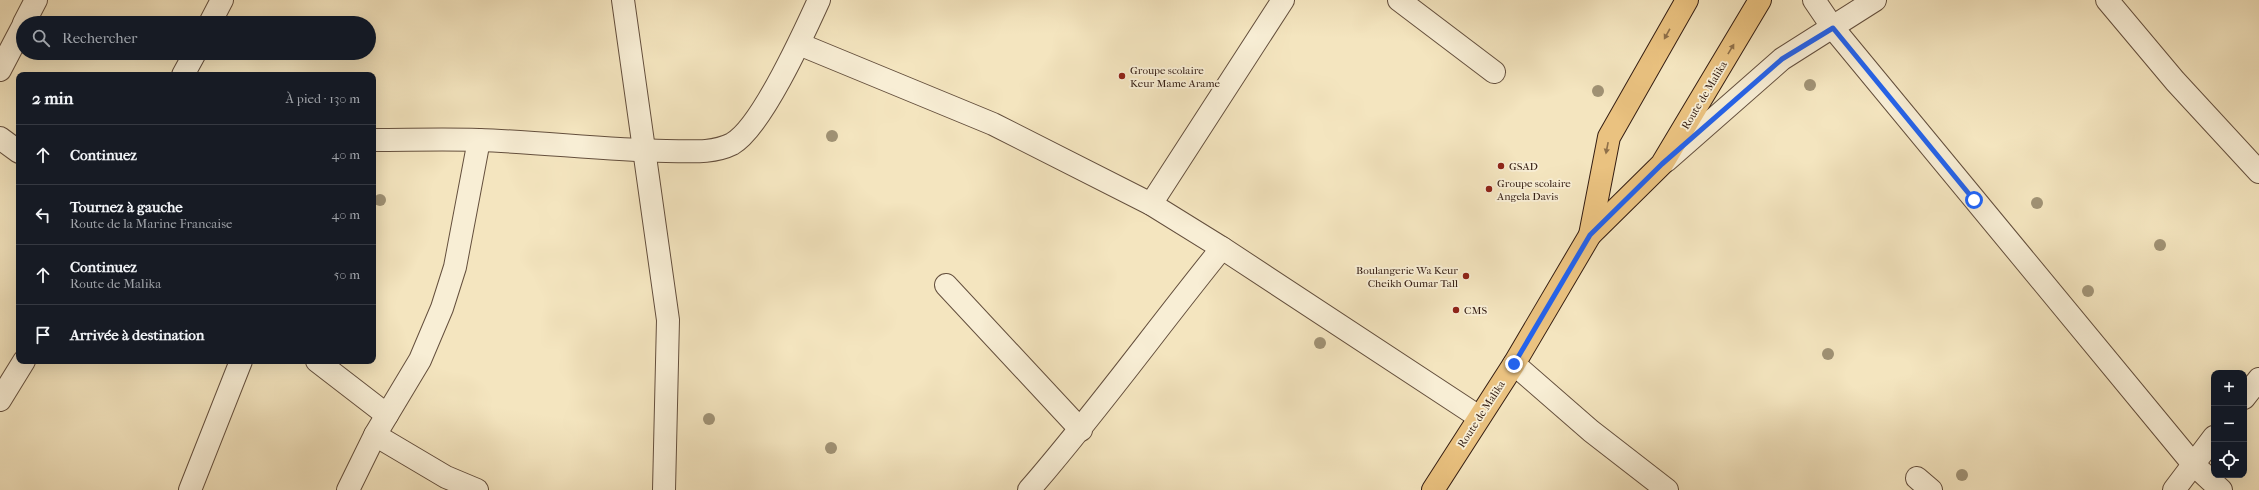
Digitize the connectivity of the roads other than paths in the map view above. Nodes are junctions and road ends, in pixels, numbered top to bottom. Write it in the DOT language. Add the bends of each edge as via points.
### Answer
graph roads {
  1 [pos="36,0"];
  2 [pos="222,0"];
  3 [pos="624,0"];
  4 [pos="819,0"];
  5 [pos="1283,0"];
  6 [pos="1399,0"];
  7 [pos="1686,0"];
  8 [pos="1760,0"];
  9 [pos="1814,0"];
  10 [pos="1875,0"];
  11 [pos="2107,0"];
  12 [pos="28,16"];
  13 [pos="214,16"];
  14 [pos="1833,28"];
  15 [pos="16,39"];
  16 [pos="800,44"];
  17 [pos="191,60"];
  18 [pos="0,70"];
  19 [pos="185,72"];
  20 [pos="1494,72"];
  21 [pos="0,138"];
  22 [pos="376,140"];
  23 [pos="478,140"];
  24 [pos="16,150"];
  25 [pos="644,151"];
  26 [pos="1662,164"];
  27 [pos="2259,172"];
  28 [pos="1151,204"];
  29 [pos="1590,235"];
  30 [pos="1222,248"];
  31 [pos="946,285"];
  32 [pos="22,364"];
  33 [pos="241,364"];
  34 [pos="321,364"];
  35 [pos="1514,364"];
  36 [pos="2259,379"];
  37 [pos="2247,394"];
  38 [pos="0,400"];
  39 [pos="387,415"];
  40 [pos="1479,417"];
  41 [pos="1081,430"];
  42 [pos="375,435"];
  43 [pos="2211,441"];
  44 [pos="2193,464"];
  45 [pos="190,490"];
  46 [pos="348,490"];
  47 [pos="477,490"];
  48 [pos="664,490"];
  49 [pos="1029,490"];
  50 [pos="1433,490"];
  51 [pos="1667,490"];
  52 [pos="2174,490"];
  53 [pos="2221,490"];
  1 -- 12 [label="street"];
  2 -- 13 [label="street"];
  3 -- 25 [label="street"];
  4 -- 16 [label="street"];
  5 -- 28 [label="street"];
  6 -- 20 [label="street"];
  7 -- 29 [label="main road, Route de Malika, one-way" via="1609,138"];
  26 -- 8 [label="main road, Route de Malika, one-way"];
  9 -- 14 [label="street"];
  10 -- 14 [label="street"];
  11 -- 27 [label="street" via="2175,81"];
  14 -- 26 [label="street" via="1782,59"];
  14 -- 44 [label="street"];
  15 -- 18 [label="street"];
  16 -- 25 [label="street" via="745,134 732,144 716,150"];
  16 -- 28 [label="street" via="993,124"];
  17 -- 19 [label="street"];
  21 -- 24 [label="street"];
  22 -- 23 [label="street"];
  23 -- 25 [label="street"];
  23 -- 39 [label="street" via="455,267 442,308 420,360"];
  25 -- 48 [label="street" via="668,320"];
  26 -- 29 [label="main road, Route de Malika"];
  28 -- 30 [label="street"];
  29 -- 35 [label="main road, Route de Malika"];
  30 -- 40 [label="street"];
  30 -- 41 [label="street"];
  31 -- 41 [label="street"];
  32 -- 38 [label="street"];
  33 -- 45 [label="street"];
  34 -- 39 [label="street"];
  35 -- 40 [label="main road, Route de Malika"];
  35 -- 51 [label="street" via="1591,431"];
  36 -- 37 [label="street"];
  39 -- 42 [label="street"];
  40 -- 50 [label="main road, Route de Malika"];
  41 -- 49 [label="street"];
  42 -- 46 [label="street"];
  42 -- 47 [label="street" via="446,477"];
  43 -- 44 [label="street"];
  44 -- 52 [label="street"];
  44 -- 53 [label="street"];
}
